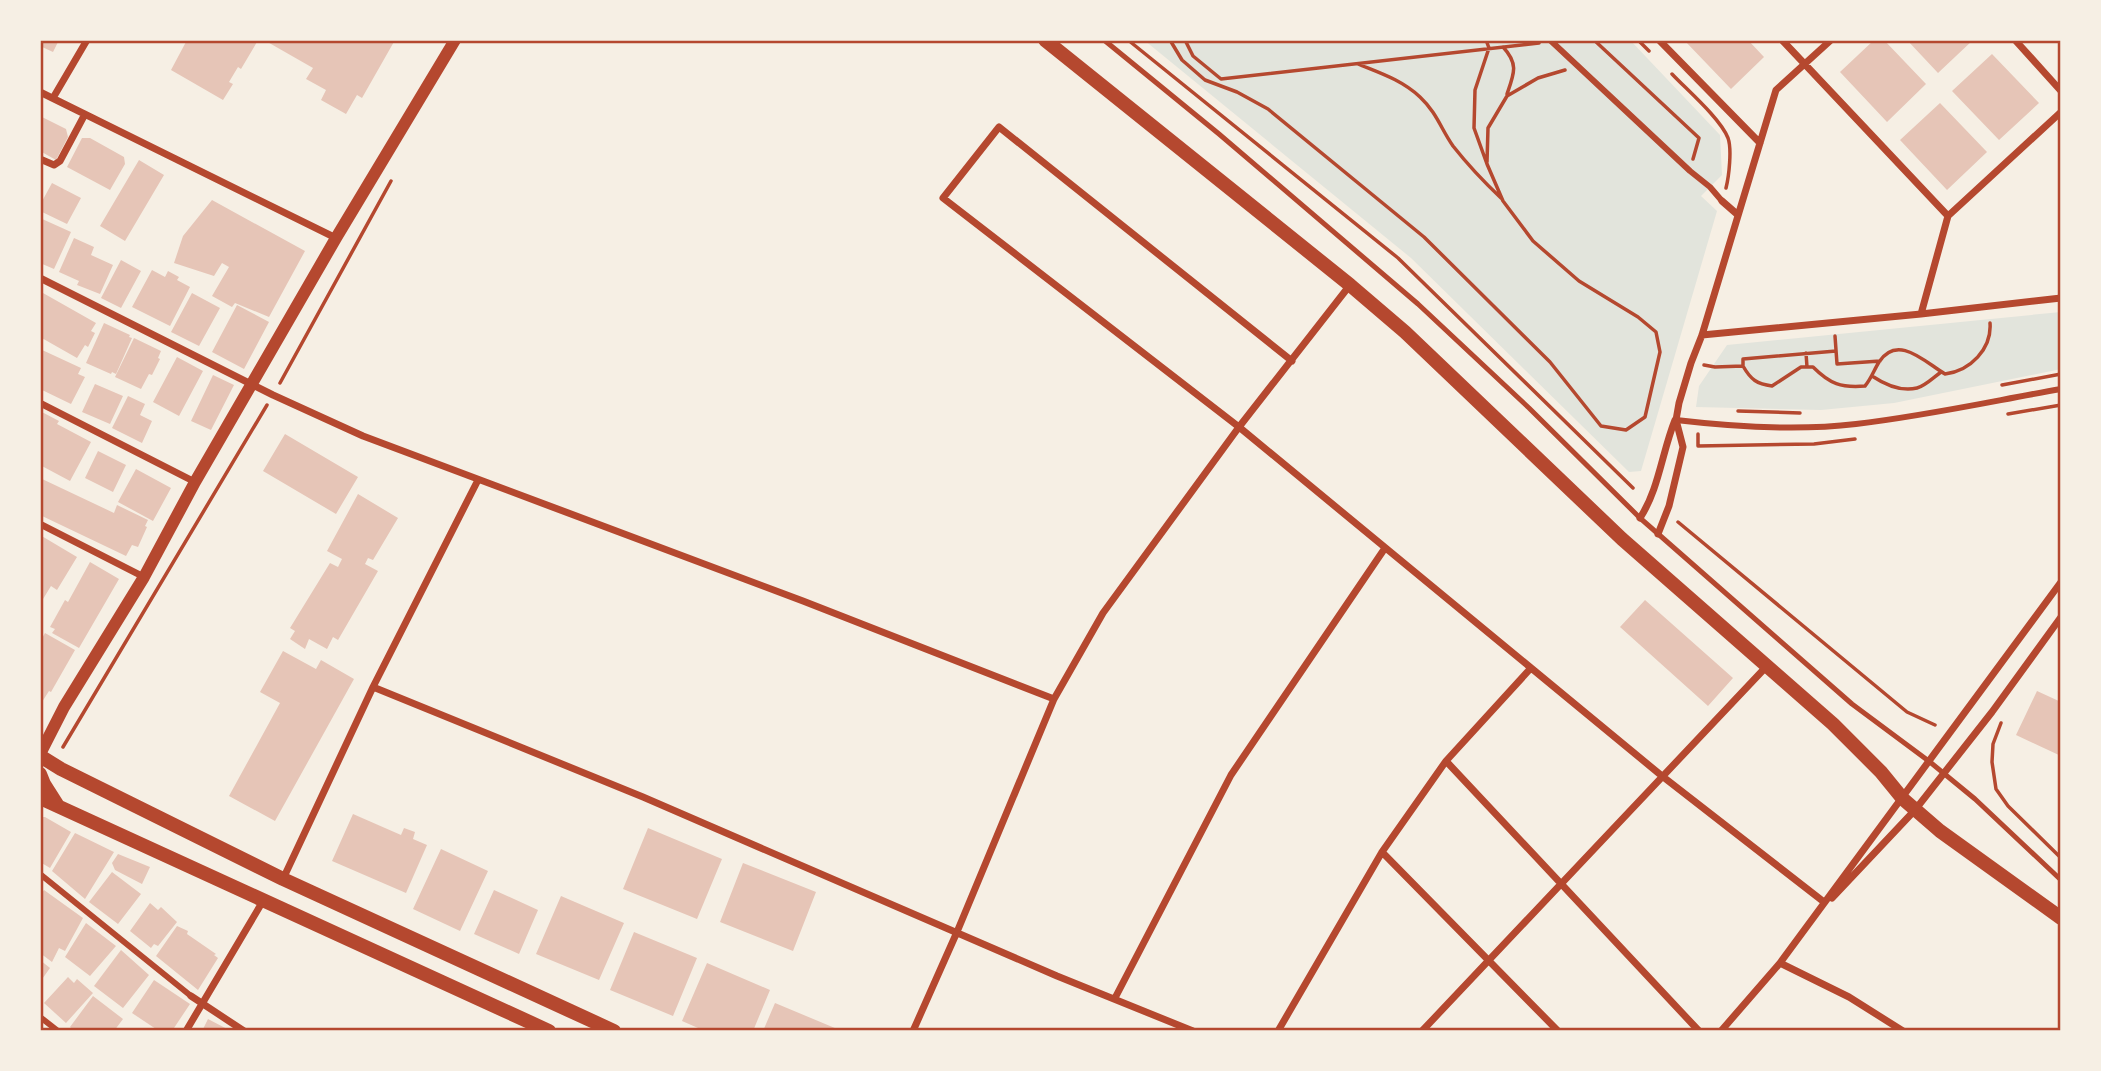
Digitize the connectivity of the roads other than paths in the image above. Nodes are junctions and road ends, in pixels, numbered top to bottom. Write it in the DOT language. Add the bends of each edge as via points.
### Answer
graph roads {
  1 [pos="87,40"];
  2 [pos="455,40"];
  3 [pos="1045,40"];
  4 [pos="1104,40"];
  5 [pos="1659,40"];
  6 [pos="1782,40"];
  7 [pos="1831,40"];
  8 [pos="2015,40"];
  9 [pos="1550,41"];
  10 [pos="1805,64"];
  11 [pos="2061,91"];
  12 [pos="40,92"];
  13 [pos="53,98"];
  14 [pos="2061,112"];
  15 [pos="85,114"];
  16 [pos="1760,143"];
  17 [pos="40,159"];
  18 [pos="1722,201"];
  19 [pos="1738,215"];
  20 [pos="1948,216"];
  21 [pos="336,238"];
  22 [pos="40,278"];
  23 [pos="1350,285"];
  24 [pos="2061,298"];
  25 [pos="1921,314"];
  26 [pos="1702,335"];
  27 [pos="1292,361"];
  28 [pos="253,383"];
  29 [pos="2061,389"];
  30 [pos="40,404"];
  31 [pos="1676,420"];
  32 [pos="1239,427"];
  33 [pos="478,480"];
  34 [pos="195,482"];
  35 [pos="1640,518"];
  36 [pos="40,524"];
  37 [pos="1658,534"];
  38 [pos="1385,548"];
  39 [pos="144,578"];
  40 [pos="2061,582"];
  41 [pos="2061,617"];
  42 [pos="1766,667"];
  43 [pos="1531,668"];
  44 [pos="373,687"];
  45 [pos="1054,699"];
  46 [pos="40,755"];
  47 [pos="1446,761"];
  48 [pos="1930,762"];
  49 [pos="1944,773"];
  50 [pos="40,774"];
  51 [pos="1662,776"];
  52 [pos="40,798"];
  53 [pos="1903,799"];
  54 [pos="59,807"];
  55 [pos="1915,810"];
  56 [pos="1382,852"];
  57 [pos="40,874"];
  58 [pos="283,878"];
  59 [pos="2061,880"];
  60 [pos="1560,884"];
  61 [pos="263,901"];
  62 [pos="1824,901"];
  63 [pos="2061,918"];
  64 [pos="1812,919"];
  65 [pos="957,932"];
  66 [pos="1488,960"];
  67 [pos="1780,963"];
  68 [pos="191,996"];
  69 [pos="1115,998"];
  70 [pos="203,1004"];
  71 [pos="40,1017"];
  72 [pos="58,1031"];
  73 [pos="186,1031"];
  74 [pos="244,1031"];
  75 [pos="549,1031"];
  76 [pos="614,1031"];
  77 [pos="913,1031"];
  78 [pos="1193,1031"];
  79 [pos="1278,1031"];
  80 [pos="1422,1031"];
  81 [pos="1558,1031"];
  82 [pos="1699,1031"];
  83 [pos="1721,1031"];
  84 [pos="1903,1031"];
  1 -- 13 [label="street"];
  2 -- 21 [label="street"];
  3 -- 23 [label="main road"];
  4 -- 35 [label="lane" via="1418,304"];
  5 -- 16 [label="street"];
  6 -- 10 [label="street"];
  7 -- 10 [label="street"];
  8 -- 11 [label="street"];
  9 -- 18 [label="street"];
  10 -- 16 [label="street" via="1776,90"];
  10 -- 20 [label="street"];
  12 -- 13 [label="street"];
  13 -- 15 [label="street"];
  14 -- 20 [label="street"];
  15 -- 17 [label="street" via="60,161 54,165"];
  15 -- 21 [label="street"];
  16 -- 19 [label="street"];
  18 -- 19 [label="street"];
  19 -- 26 [label="street"];
  20 -- 25 [label="street"];
  21 -- 28 [label="street"];
  22 -- 28 [label="street"];
  23 -- 27 [label="street"];
  23 -- 42 [label="main road"];
  24 -- 25 [label="street"];
  25 -- 26 [label="street"];
  26 -- 31 [label="street"];
  27 -- 32 [label="street"];
  27 -- 32 [label="street" via="999,127 943,198"];
  28 -- 33 [label="street" via="363,436"];
  28 -- 34 [label="street"];
  29 -- 31 [label="street" via="1856,424 1799,428"];
  30 -- 34 [label="street"];
  31 -- 35 [label="street" via="1651,502"];
  31 -- 37 [label="street" via="1683,447"];
  32 -- 38 [label="street"];
  32 -- 45 [label="street" via="1104,612"];
  33 -- 44 [label="street"];
  33 -- 45 [label="street"];
  34 -- 39 [label="street"];
  35 -- 37 [label="lane"];
  36 -- 39 [label="street"];
  37 -- 48 [label="lane" via="1852,704"];
  38 -- 43 [label="street"];
  38 -- 69 [label="street" via="1231,775"];
  39 -- 46 [label="street"];
  40 -- 48 [label="street"];
  41 -- 49 [label="street"];
  42 -- 51 [label="street"];
  42 -- 53 [label="main road" via="1833,724"];
  43 -- 47 [label="street"];
  43 -- 51 [label="street"];
  44 -- 58 [label="street"];
  44 -- 65 [label="street"];
  45 -- 65 [label="street"];
  46 -- 58 [label="main road"];
  47 -- 56 [label="street"];
  47 -- 60 [label="street"];
  48 -- 49 [label="lane"];
  48 -- 53 [label="street"];
  49 -- 55 [label="street"];
  49 -- 59 [label="lane"];
  50 -- 54 [label="main road"];
  51 -- 60 [label="street"];
  51 -- 62 [label="street"];
  52 -- 54 [label="main road"];
  53 -- 55 [label="main road"];
  53 -- 62 [label="street"];
  54 -- 61 [label="main road"];
  55 -- 63 [label="main road"];
  55 -- 64 [label="street"];
  56 -- 66 [label="street"];
  56 -- 79 [label="street"];
  57 -- 68 [label="street"];
  58 -- 76 [label="main road"];
  60 -- 66 [label="street"];
  60 -- 82 [label="street"];
  61 -- 70 [label="street"];
  61 -- 75 [label="main road"];
  62 -- 64 [label="street"];
  64 -- 67 [label="street"];
  65 -- 69 [label="street"];
  65 -- 77 [label="street"];
  66 -- 80 [label="street"];
  66 -- 81 [label="street"];
  67 -- 83 [label="street"];
  67 -- 84 [label="street"];
  68 -- 70 [label="street"];
  69 -- 78 [label="street"];
  70 -- 73 [label="street"];
  70 -- 74 [label="street"];
  71 -- 72 [label="street"];
}
